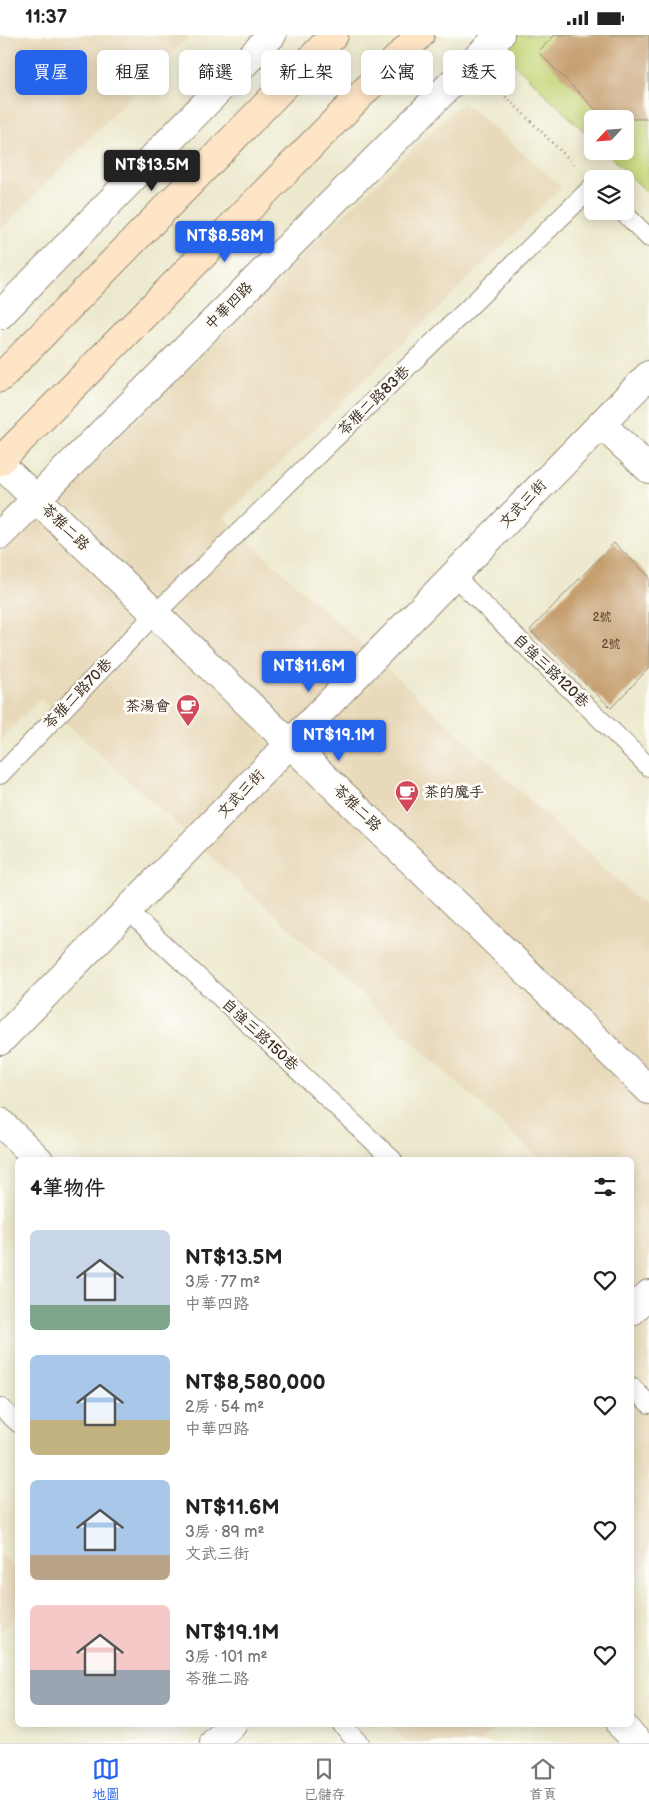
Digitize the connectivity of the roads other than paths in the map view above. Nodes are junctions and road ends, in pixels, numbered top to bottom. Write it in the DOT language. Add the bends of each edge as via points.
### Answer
graph roads {
  1 [pos="272,35"];
  2 [pos="334,35"];
  3 [pos="420,35"];
  4 [pos="500,35"];
  5 [pos="584,195"];
  6 [pos="631,220"];
  7 [pos="649,238"];
  8 [pos="0,315"];
  9 [pos="649,375"];
  10 [pos="0,378"];
  11 [pos="601,424"];
  12 [pos="0,463"];
  13 [pos="649,469"];
  14 [pos="36,499"];
  15 [pos="0,535"];
  16 [pos="453,575"];
  17 [pos="155,614"];
  18 [pos="290,743"];
  19 [pos="649,767"];
  20 [pos="0,775"];
  21 [pos="127,910"];
  22 [pos="0,1041"];
  23 [pos="649,1090"];
  24 [pos="0,1122"];
  25 [pos="36,1157"];
  26 [pos="390,1157"];
  27 [pos="649,1294"];
  28 [pos="634,1309"];
  29 [pos="634,1389"];
  30 [pos="649,1404"];
  31 [pos="0,1407"];
  32 [pos="15,1420"];
  33 [pos="230,1727"];
  34 [pos="344,1727"];
  35 [pos="623,1727"];
  36 [pos="214,1743"];
  37 [pos="359,1743"];
  38 [pos="639,1743"];
  1 -- 8 [label="street"];
  2 -- 10 [label="main road"];
  3 -- 12 [label="main road"];
  4 -- 14 [label="street, 中華四路"];
  5 -- 17 [label="lane, 苓雅二路83巷"];
  6 -- 7 [label="lane"];
  9 -- 11 [label="street, 文武三街"];
  11 -- 13 [label="street"];
  11 -- 16 [label="street, 文武三街"];
  12 -- 14 [label="street, 苓雅二路"];
  14 -- 15 [label="street, 中華四路"];
  14 -- 17 [label="street, 苓雅二路"];
  16 -- 18 [label="street, 文武三街"];
  16 -- 19 [label="lane, 自強三路120巷"];
  17 -- 18 [label="street, 苓雅二路"];
  17 -- 20 [label="lane, 苓雅二路70巷"];
  18 -- 21 [label="street, 文武三街"];
  18 -- 23 [label="street, 苓雅二路"];
  21 -- 22 [label="street, 文武三街"];
  21 -- 26 [label="lane, 自強三路150巷"];
  24 -- 25 [label="street"];
  27 -- 28 [label="street"];
  29 -- 30 [label="lane"];
  31 -- 32 [label="lane"];
  33 -- 36 [label="street"];
  34 -- 37 [label="lane"];
  35 -- 38 [label="street"];
}
